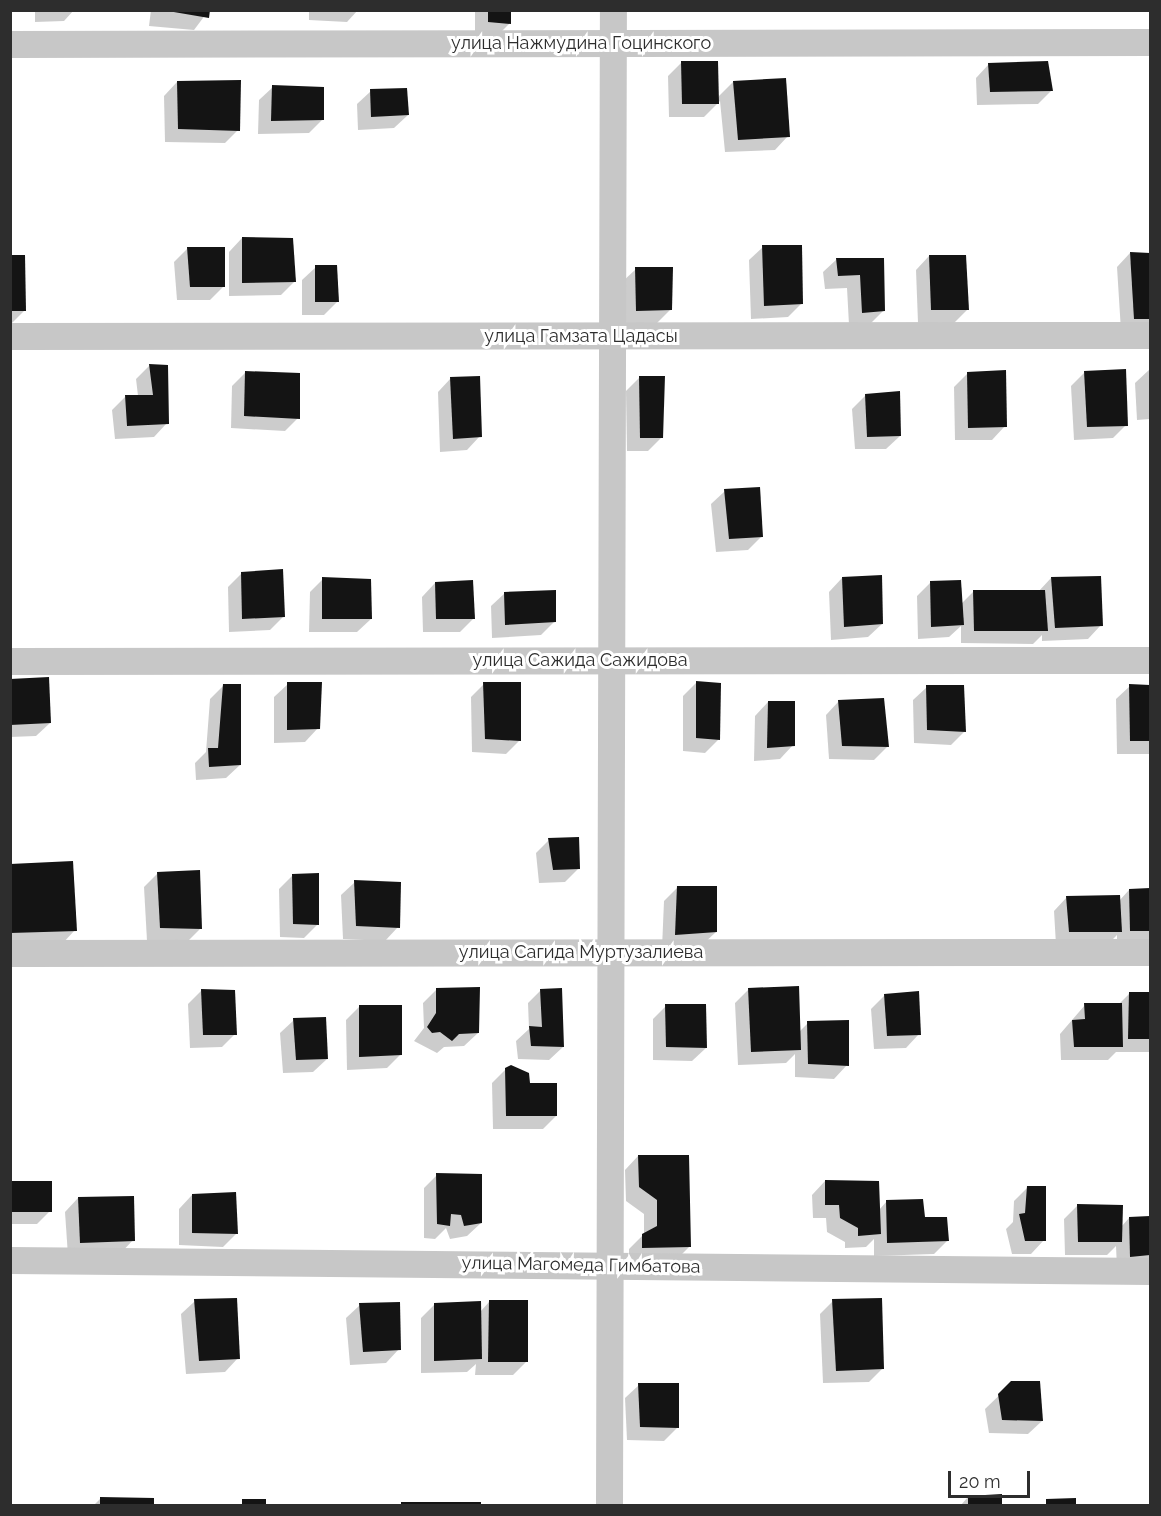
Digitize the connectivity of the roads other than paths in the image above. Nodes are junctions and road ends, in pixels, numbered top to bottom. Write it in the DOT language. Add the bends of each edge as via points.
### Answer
graph roads {
  1 [pos="613,10"];
  2 [pos="1150,42"];
  3 [pos="612,43"];
  4 [pos="10,44"];
  5 [pos="1150,335"];
  6 [pos="10,336"];
  7 [pos="611,336"];
  8 [pos="610,660"];
  9 [pos="1150,660"];
  10 [pos="10,661"];
  11 [pos="610,952"];
  12 [pos="1150,952"];
  13 [pos="10,953"];
  14 [pos="10,1260"];
  15 [pos="609,1265"];
  16 [pos="1150,1270"];
  17 [pos="609,1506"];
  1 -- 3 [label="street"];
  2 -- 3 [label="street, улица Нажмудина Гоцинского"];
  3 -- 4 [label="street, улица Нажмудина Гоцинского"];
  3 -- 7 [label="street"];
  5 -- 7 [label="street, улица Гамзата Цадасы"];
  6 -- 7 [label="street, улица Гамзата Цадасы"];
  7 -- 8 [label="street"];
  8 -- 9 [label="street, улица Сажида Сажидова"];
  8 -- 10 [label="street, улица Сажида Сажидова"];
  8 -- 11 [label="street"];
  11 -- 12 [label="street, улица Сагида Муртузалиева"];
  11 -- 13 [label="street, улица Сагида Муртузалиева"];
  11 -- 15 [label="street"];
  14 -- 15 [label="street, улица Магомеда Гимбатова"];
  15 -- 16 [label="street, улица Магомеда Гимбатова"];
  15 -- 17 [label="street"];
}
